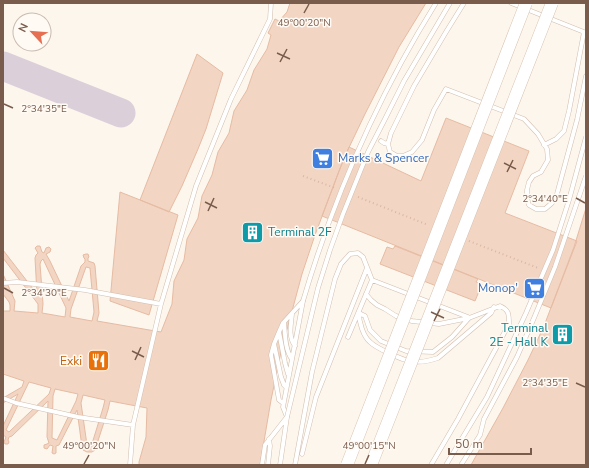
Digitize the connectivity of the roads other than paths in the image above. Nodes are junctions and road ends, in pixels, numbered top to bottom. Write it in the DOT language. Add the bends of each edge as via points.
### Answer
graph roads {
  1 [pos="271,3"];
  2 [pos="436,3"];
  3 [pos="450,3"];
  4 [pos="464,3"];
  5 [pos="511,3"];
  6 [pos="526,3"];
  7 [pos="552,3"];
  8 [pos="586,76"];
  9 [pos="586,137"];
  10 [pos="381,140"];
  11 [pos="388,144"];
  12 [pos="544,145"];
  13 [pos="586,177"];
  14 [pos="367,268"];
  15 [pos="372,280"];
  16 [pos="3,283"];
  17 [pos="366,294"];
  18 [pos="303,301"];
  19 [pos="161,304"];
  20 [pos="494,307"];
  21 [pos="292,313"];
  22 [pos="359,313"];
  23 [pos="469,318"];
  24 [pos="284,322"];
  25 [pos="279,332"];
  26 [pos="348,337"];
  27 [pos="274,344"];
  28 [pos="295,346"];
  29 [pos="292,360"];
  30 [pos="289,374"];
  31 [pos="286,387"];
  32 [pos="3,398"];
  33 [pos="283,404"];
  34 [pos="287,417"];
  35 [pos="133,426"];
  36 [pos="269,439"];
  37 [pos="302,454"];
  38 [pos="130,465"];
  39 [pos="262,465"];
  40 [pos="268,465"];
  41 [pos="280,465"];
  42 [pos="295,465"];
  43 [pos="347,465"];
  44 [pos="371,465"];
  45 [pos="431,465"];
  46 [pos="446,465"];
  47 [pos="462,465"];
  1 -- 19 [label="lane" via="270,19 231,99 196,186"];
  2 -- 18 [label="lane, bridge" via="387,89 358,151 325,232"];
  3 -- 34 [label="lane, bridge" via="384,119 343,214 318,288"];
  4 -- 11 [label="lane" via="414,86"];
  5 -- 12 [label="lane" via="584,32 564,131"];
  6 -- 43 [label="main road, bridge"];
  7 -- 44 [label="main road, bridge"];
  8 -- 12 [label="lane" via="557,194 545,209 536,209 529,206 526,198 529,182 548,160"];
  9 -- 46 [label="lane, bridge" via="553,250 487,397"];
  10 -- 11 [label="lane"];
  11 -- 12 [label="lane" via="390,152 397,156 412,152 422,140 446,89 524,119"];
  13 -- 47 [label="lane, bridge" via="534,318 517,357 484,419 480,435"];
  14 -- 15 [label="lane"];
  14 -- 37 [label="lane" via="316,397"];
  14 -- 42 [label="lane" via="363,257 350,254 341,264 335,280 312,372"];
  15 -- 17 [label="lane"];
  15 -- 23 [label="lane"];
  16 -- 19 [label="lane" via="17,282 85,290"];
  17 -- 22 [label="lane"];
  17 -- 23 [label="lane" via="377,305 396,316 412,321 439,324"];
  18 -- 21 [label="lane"];
  18 -- 28 [label="lane"];
  19 -- 35 [label="lane"];
  20 -- 22 [label="lane" via="491,313 438,358 427,361 410,361 369,341 359,322"];
  20 -- 23 [label="lane"];
  20 -- 45 [label="lane" via="505,308 509,315 509,324"];
  21 -- 24 [label="lane"];
  21 -- 28 [label="lane" via="290,334"];
  22 -- 23 [label="lane" via="365,316 370,330 381,341 406,351 433,352 452,337"];
  22 -- 26 [label="lane"];
  24 -- 25 [label="lane"];
  24 -- 29 [label="lane" via="287,348"];
  25 -- 27 [label="lane"];
  25 -- 30 [label="lane"];
  27 -- 31 [label="lane" via="281,377"];
  27 -- 33 [label="lane" via="271,355 279,400"];
  28 -- 29 [label="lane"];
  29 -- 30 [label="lane"];
  30 -- 31 [label="lane"];
  31 -- 33 [label="lane"];
  32 -- 35 [label="lane" via="78,417"];
  33 -- 34 [label="lane"];
  34 -- 36 [label="lane"];
  34 -- 41 [label="lane"];
  35 -- 38 [label="lane"];
  36 -- 39 [label="lane" via="265,445"];
  36 -- 40 [label="lane"];
}
